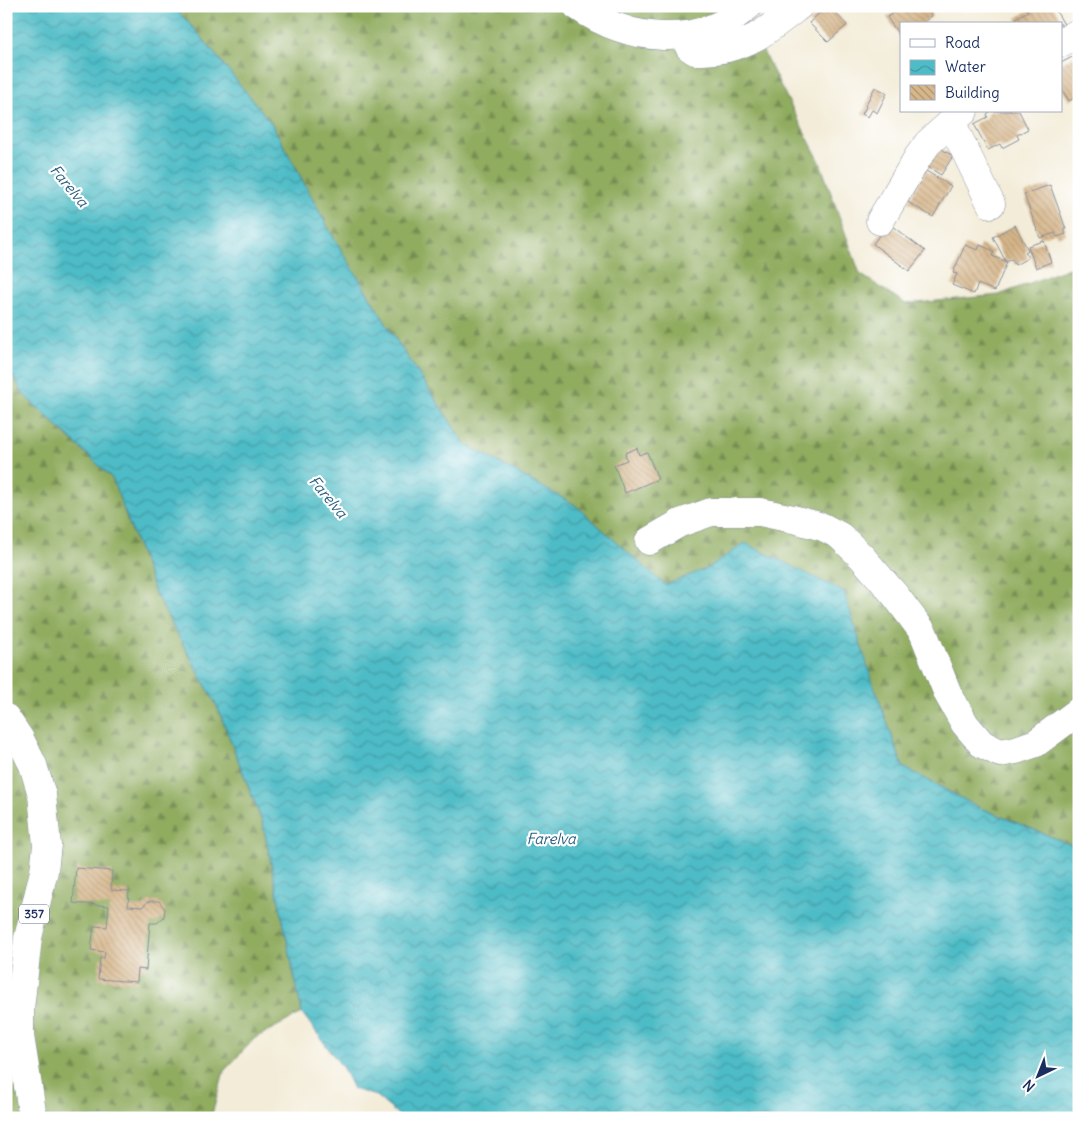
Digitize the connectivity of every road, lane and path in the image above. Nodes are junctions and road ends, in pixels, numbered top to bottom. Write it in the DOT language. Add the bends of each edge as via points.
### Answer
graph roads {
  1 [pos="577,6"];
  2 [pos="748,6"];
  3 [pos="798,6"];
  4 [pos="1079,32"];
  5 [pos="685,36"];
  6 [pos="1062,42"];
  7 [pos="958,117"];
  8 [pos="991,204"];
  9 [pos="880,221"];
  10 [pos="649,541"];
  11 [pos="1079,711"];
  12 [pos="6,718"];
  13 [pos="37,1113"];
  1 -- 5 [label="main road" via="602,22 633,32"];
  2 -- 5 [label="main road" via="711,29"];
  3 -- 5 [label="main road" via="766,32 727,50 694,52"];
  4 -- 6 [label="main road"];
  7 -- 8 [label="main road"];
  7 -- 9 [label="main road" via="928,143"];
  10 -- 11 [label="main road" via="680,522 711,512 760,512 823,526 840,536 861,556 923,632 948,694 965,724 982,744 1000,753 1016,750 1036,743"];
  12 -- 13 [label="main road, 357" via="33,765 42,794 47,845 28,938 20,1009 20,1036"];
}
